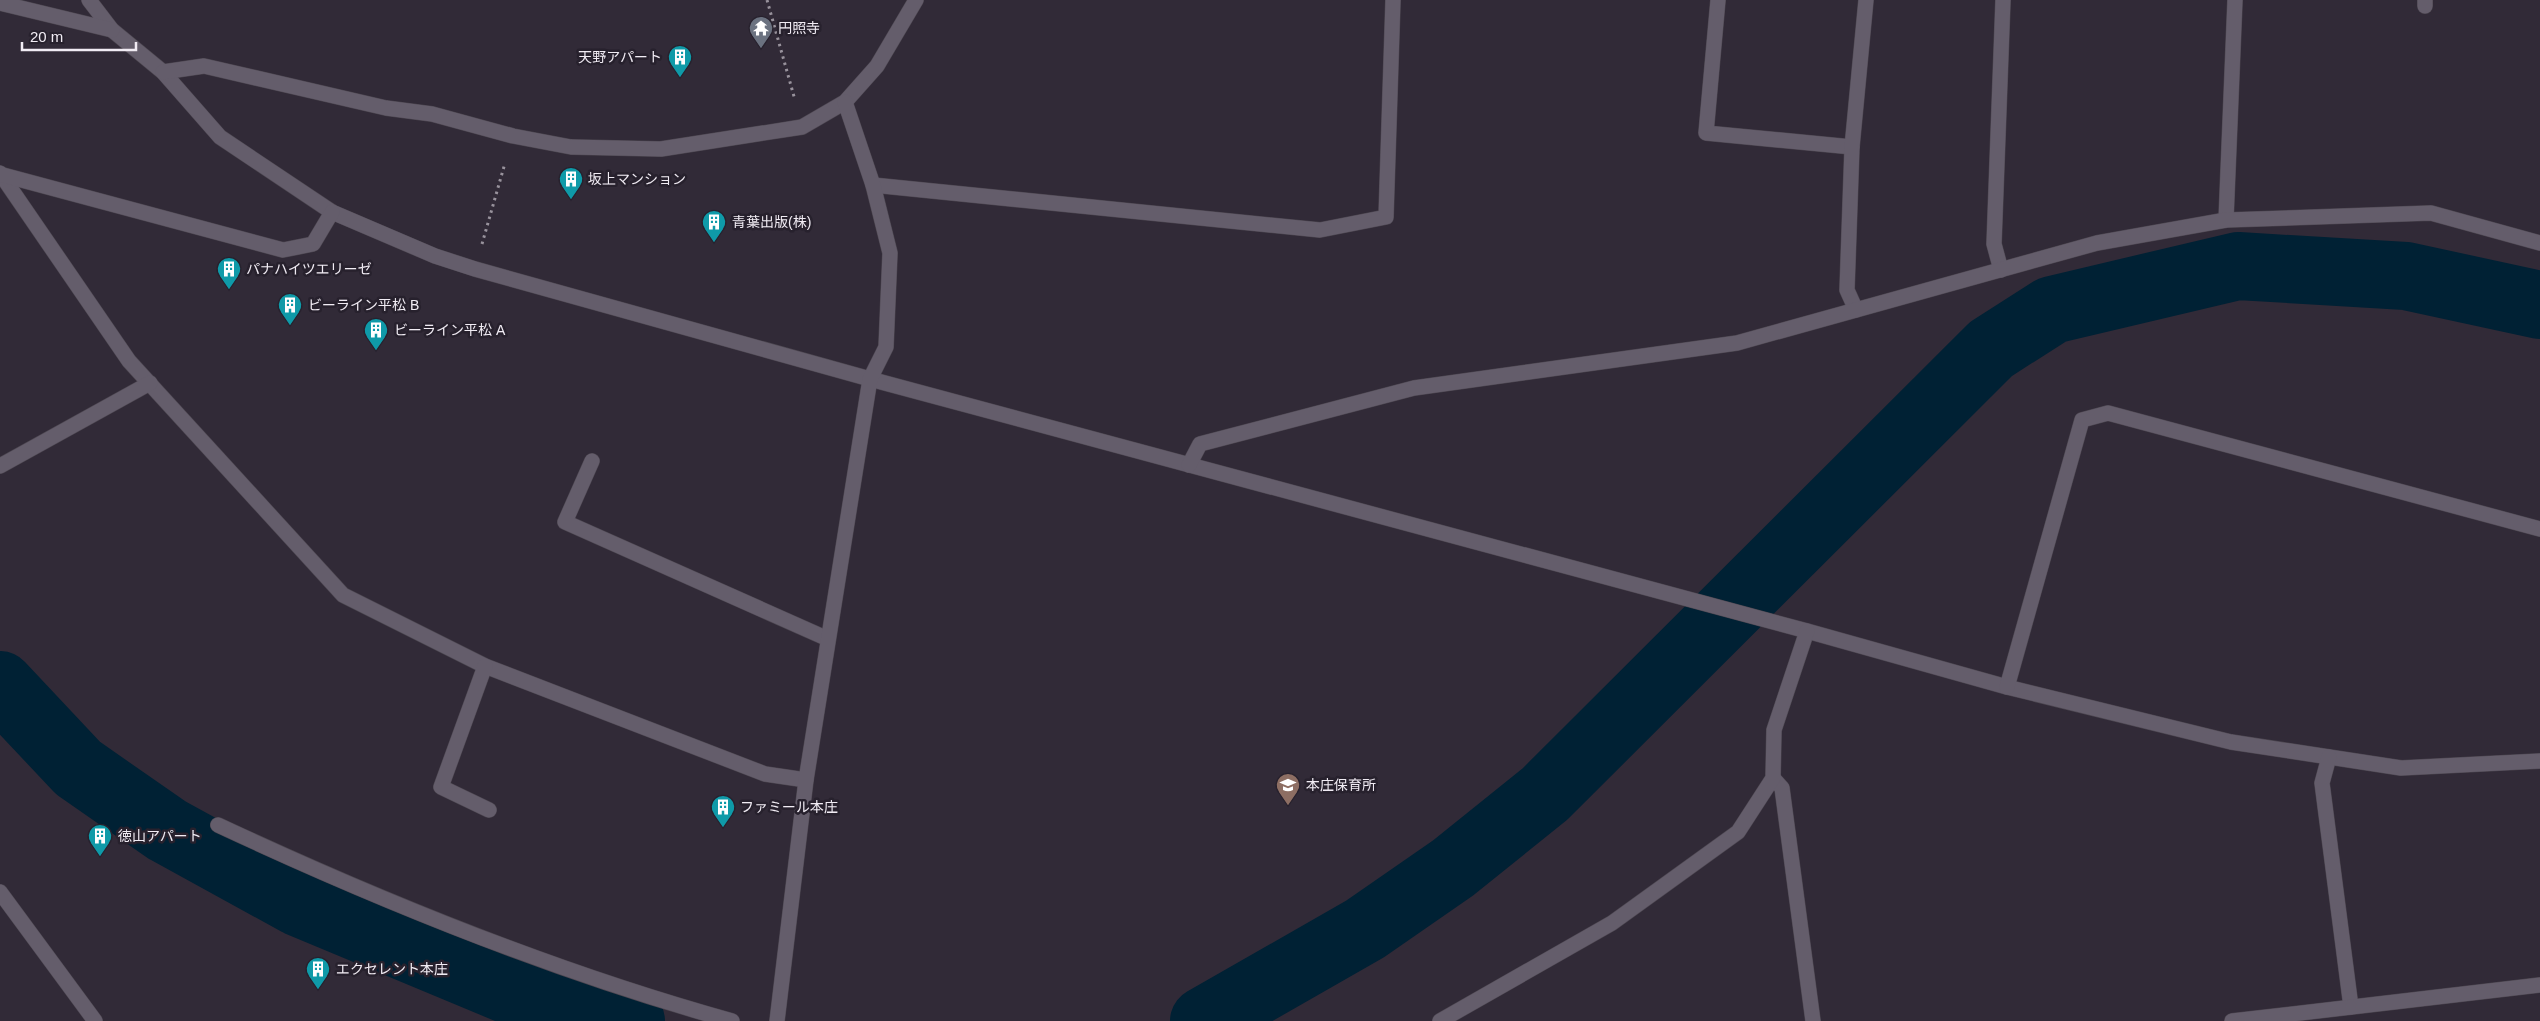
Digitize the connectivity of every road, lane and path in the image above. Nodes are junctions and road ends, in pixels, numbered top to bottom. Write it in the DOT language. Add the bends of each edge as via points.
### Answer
graph roads {
  1 [pos="89,0"];
  2 [pos="767,0"];
  3 [pos="916,0"];
  4 [pos="1393,0"];
  5 [pos="1718,0"];
  6 [pos="1866,0"];
  7 [pos="2003,0"];
  8 [pos="2235,0"];
  9 [pos="0,3"];
  10 [pos="112,30"];
  11 [pos="163,72"];
  12 [pos="845,102"];
  13 [pos="802,127"];
  14 [pos="513,136"];
  15 [pos="1852,148"];
  16 [pos="1,174"];
  17 [pos="873,185"];
  18 [pos="332,212"];
  19 [pos="2226,220"];
  20 [pos="2540,243"];
  21 [pos="475,269"];
  22 [pos="2001,270"];
  23 [pos="1856,310"];
  24 [pos="870,379"];
  25 [pos="150,383"];
  26 [pos="592,461"];
  27 [pos="1189,465"];
  28 [pos="0,466"];
  29 [pos="2540,529"];
  30 [pos="1807,630"];
  31 [pos="828,639"];
  32 [pos="485,666"];
  33 [pos="2007,687"];
  34 [pos="2328,757"];
  35 [pos="2540,761"];
  36 [pos="1774,778"];
  37 [pos="806,780"];
  38 [pos="489,810"];
  39 [pos="218,825"];
  40 [pos="0,892"];
  41 [pos="2540,985"];
  42 [pos="2351,1007"];
  43 [pos="95,1021"];
  44 [pos="732,1021"];
  45 [pos="777,1021"];
  46 [pos="1440,1021"];
  47 [pos="1813,1021"];
  48 [pos="2232,1021"];
  1 -- 10 [label="street"];
  2 -- 13 [label="path"];
  3 -- 12 [label="street" via="877,66"];
  4 -- 17 [label="street" via="1386,217 1320,230"];
  5 -- 15 [label="street" via="1706,133"];
  6 -- 15 [label="street"];
  7 -- 22 [label="street" via="1994,244"];
  8 -- 19 [label="street"];
  9 -- 10 [label="street"];
  10 -- 11 [label="street"];
  11 -- 14 [label="street" via="204,66 386,108 432,114"];
  11 -- 18 [label="street" via="220,138"];
  12 -- 13 [label="street"];
  12 -- 17 [label="street"];
  13 -- 14 [label="street" via="661,148 571,147"];
  14 -- 21 [label="path"];
  15 -- 23 [label="street" via="1847,290"];
  16 -- 18 [label="street" via="283,250 313,244"];
  16 -- 25 [label="street" via="130,362"];
  17 -- 24 [label="street" via="890,253 886,347"];
  18 -- 21 [label="street" via="435,256"];
  19 -- 20 [label="street" via="2431,213"];
  19 -- 22 [label="street" via="2097,243"];
  21 -- 24 [label="street"];
  22 -- 23 [label="street"];
  23 -- 27 [label="street" via="1737,343 1414,388 1200,444"];
  24 -- 27 [label="street"];
  24 -- 31 [label="street"];
  25 -- 28 [label="street"];
  25 -- 32 [label="street" via="343,595"];
  26 -- 31 [label="street" via="565,522"];
  27 -- 30 [label="street"];
  29 -- 33 [label="street" via="2108,413 2082,420"];
  30 -- 33 [label="street"];
  30 -- 36 [label="street" via="1774,730"];
  31 -- 37 [label="street"];
  32 -- 37 [label="street" via="765,774"];
  32 -- 38 [label="street" via="441,787"];
  33 -- 34 [label="street" via="2231,742"];
  34 -- 35 [label="street" via="2401,768"];
  34 -- 42 [label="street" via="2322,782"];
  36 -- 46 [label="street" via="1738,832 1612,923"];
  36 -- 47 [label="street" via="1782,788"];
  37 -- 45 [label="street"];
  39 -- 44 [label="street" via="466,934 655,1000"];
  40 -- 43 [label="street"];
  41 -- 42 [label="street"];
  42 -- 48 [label="street"];
}
